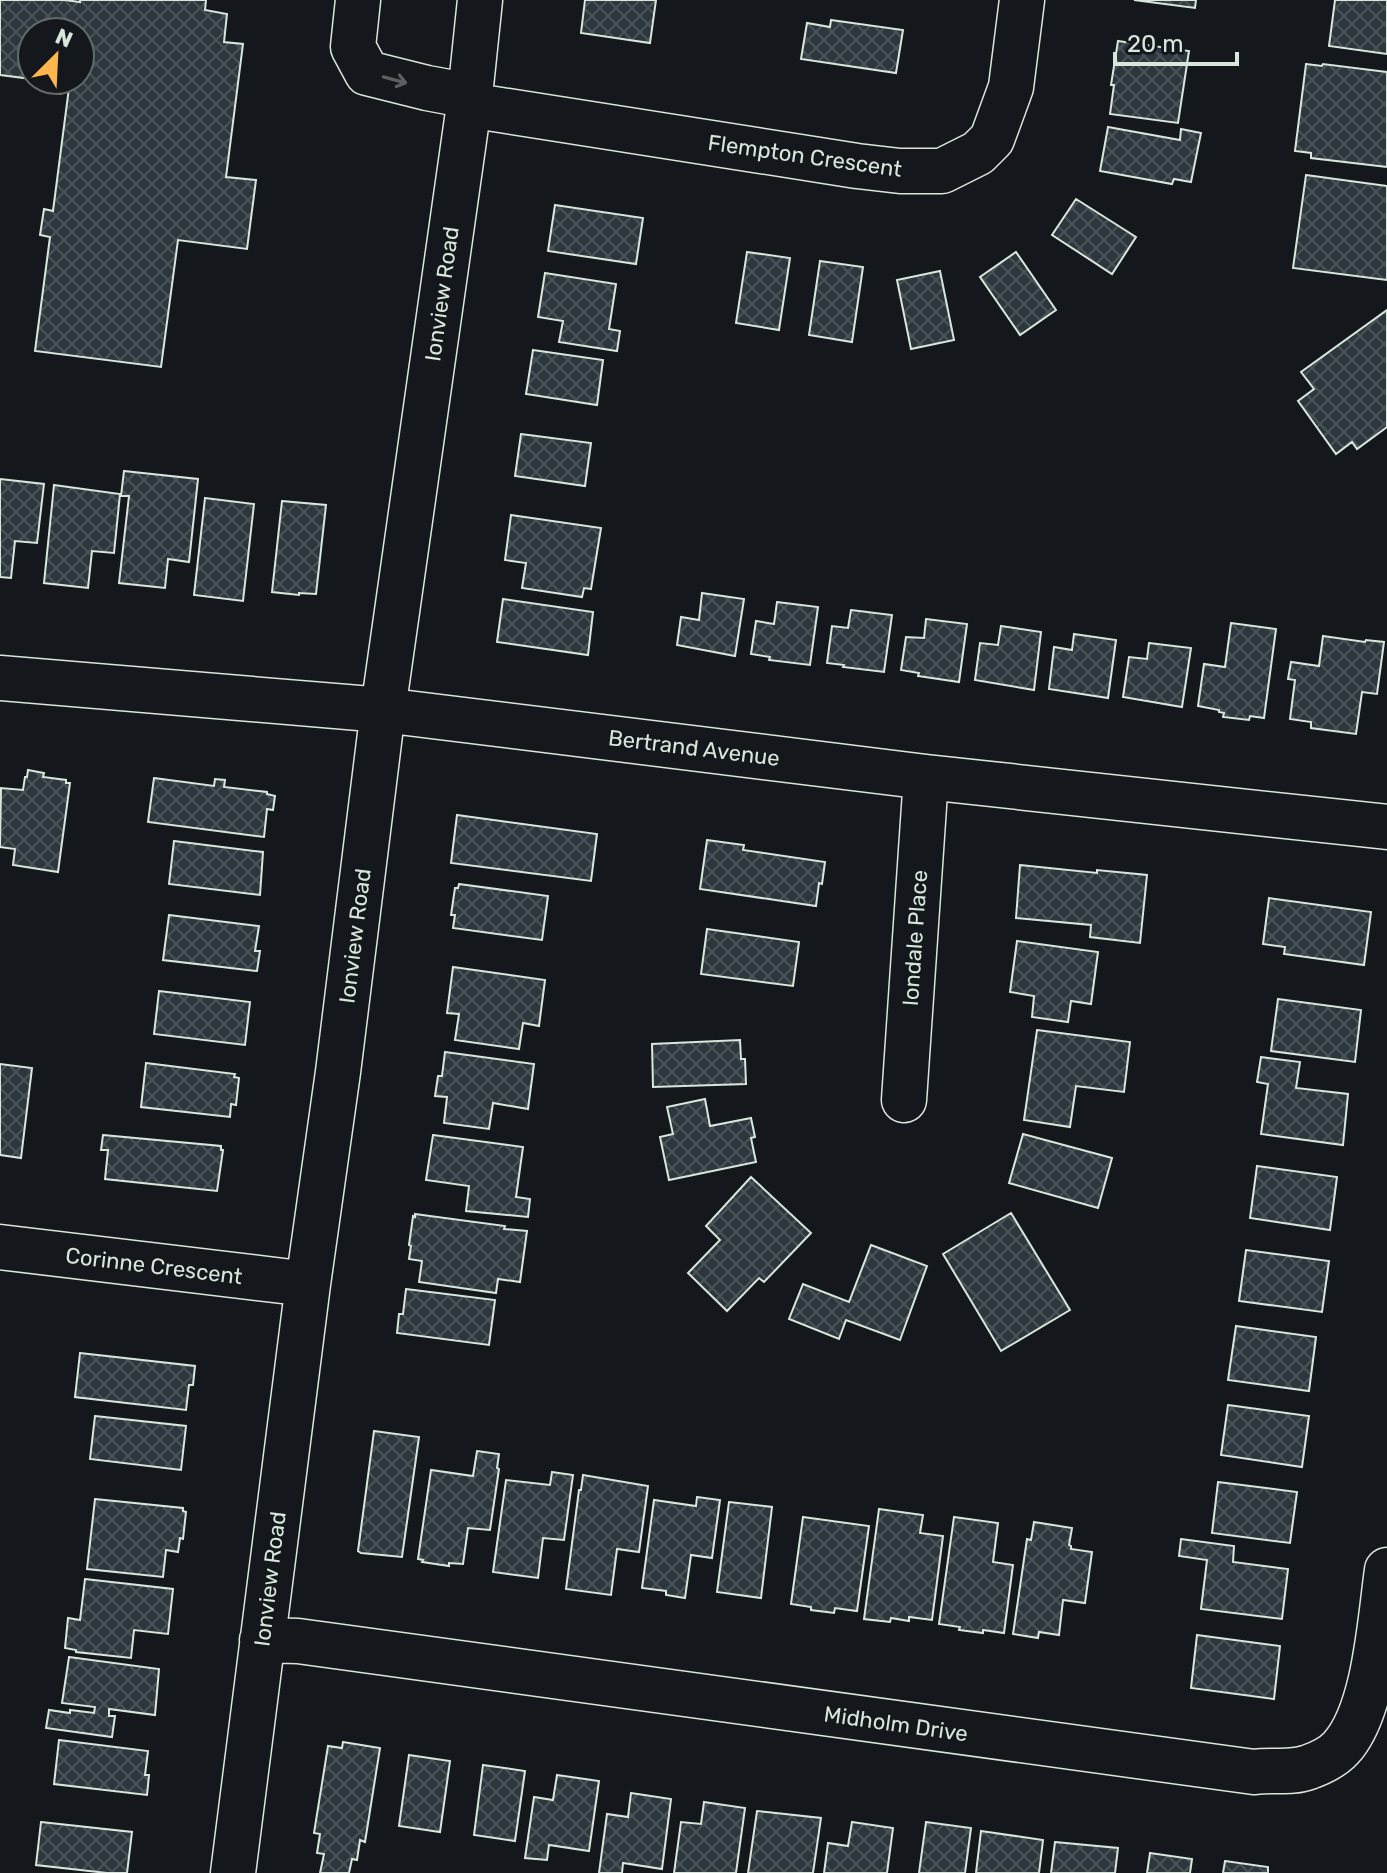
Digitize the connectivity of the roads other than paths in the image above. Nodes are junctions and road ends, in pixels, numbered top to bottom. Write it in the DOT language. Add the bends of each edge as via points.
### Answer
graph roads {
  1 [pos="358,0"];
  2 [pos="480,0"];
  3 [pos="1022,0"];
  4 [pos="469,100"];
  5 [pos="0,678"];
  6 [pos="383,710"];
  7 [pos="926,777"];
  8 [pos="1387,827"];
  9 [pos="904,1100"];
  10 [pos="0,1247"];
  11 [pos="308,1284"];
  12 [pos="1387,1570"];
  13 [pos="262,1640"];
  14 [pos="233,1873"];
  1 -- 4 [label="street, Flempton Crescent, one-way" via="353,47 367,73"];
  2 -- 4 [label="street, Ionview Road"];
  3 -- 4 [label="street, Flempton Crescent" via="1011,87 992,139 978,153 942,171 857,166"];
  4 -- 6 [label="street, Ionview Road"];
  5 -- 6 [label="street, Bertrand Avenue"];
  6 -- 7 [label="street, Bertrand Avenue"];
  6 -- 11 [label="street, Ionview Road"];
  7 -- 8 [label="street, Bertrand Avenue"];
  7 -- 9 [label="street, Iondale Place"];
  10 -- 11 [label="street, Corinne Crescent"];
  11 -- 13 [label="street, Ionview Road"];
  12 -- 13 [label="street, Midholm Drive" via="1371,1683 1351,1734 1328,1758 1284,1772"];
  13 -- 14 [label="street, Ionview Road"];
}
